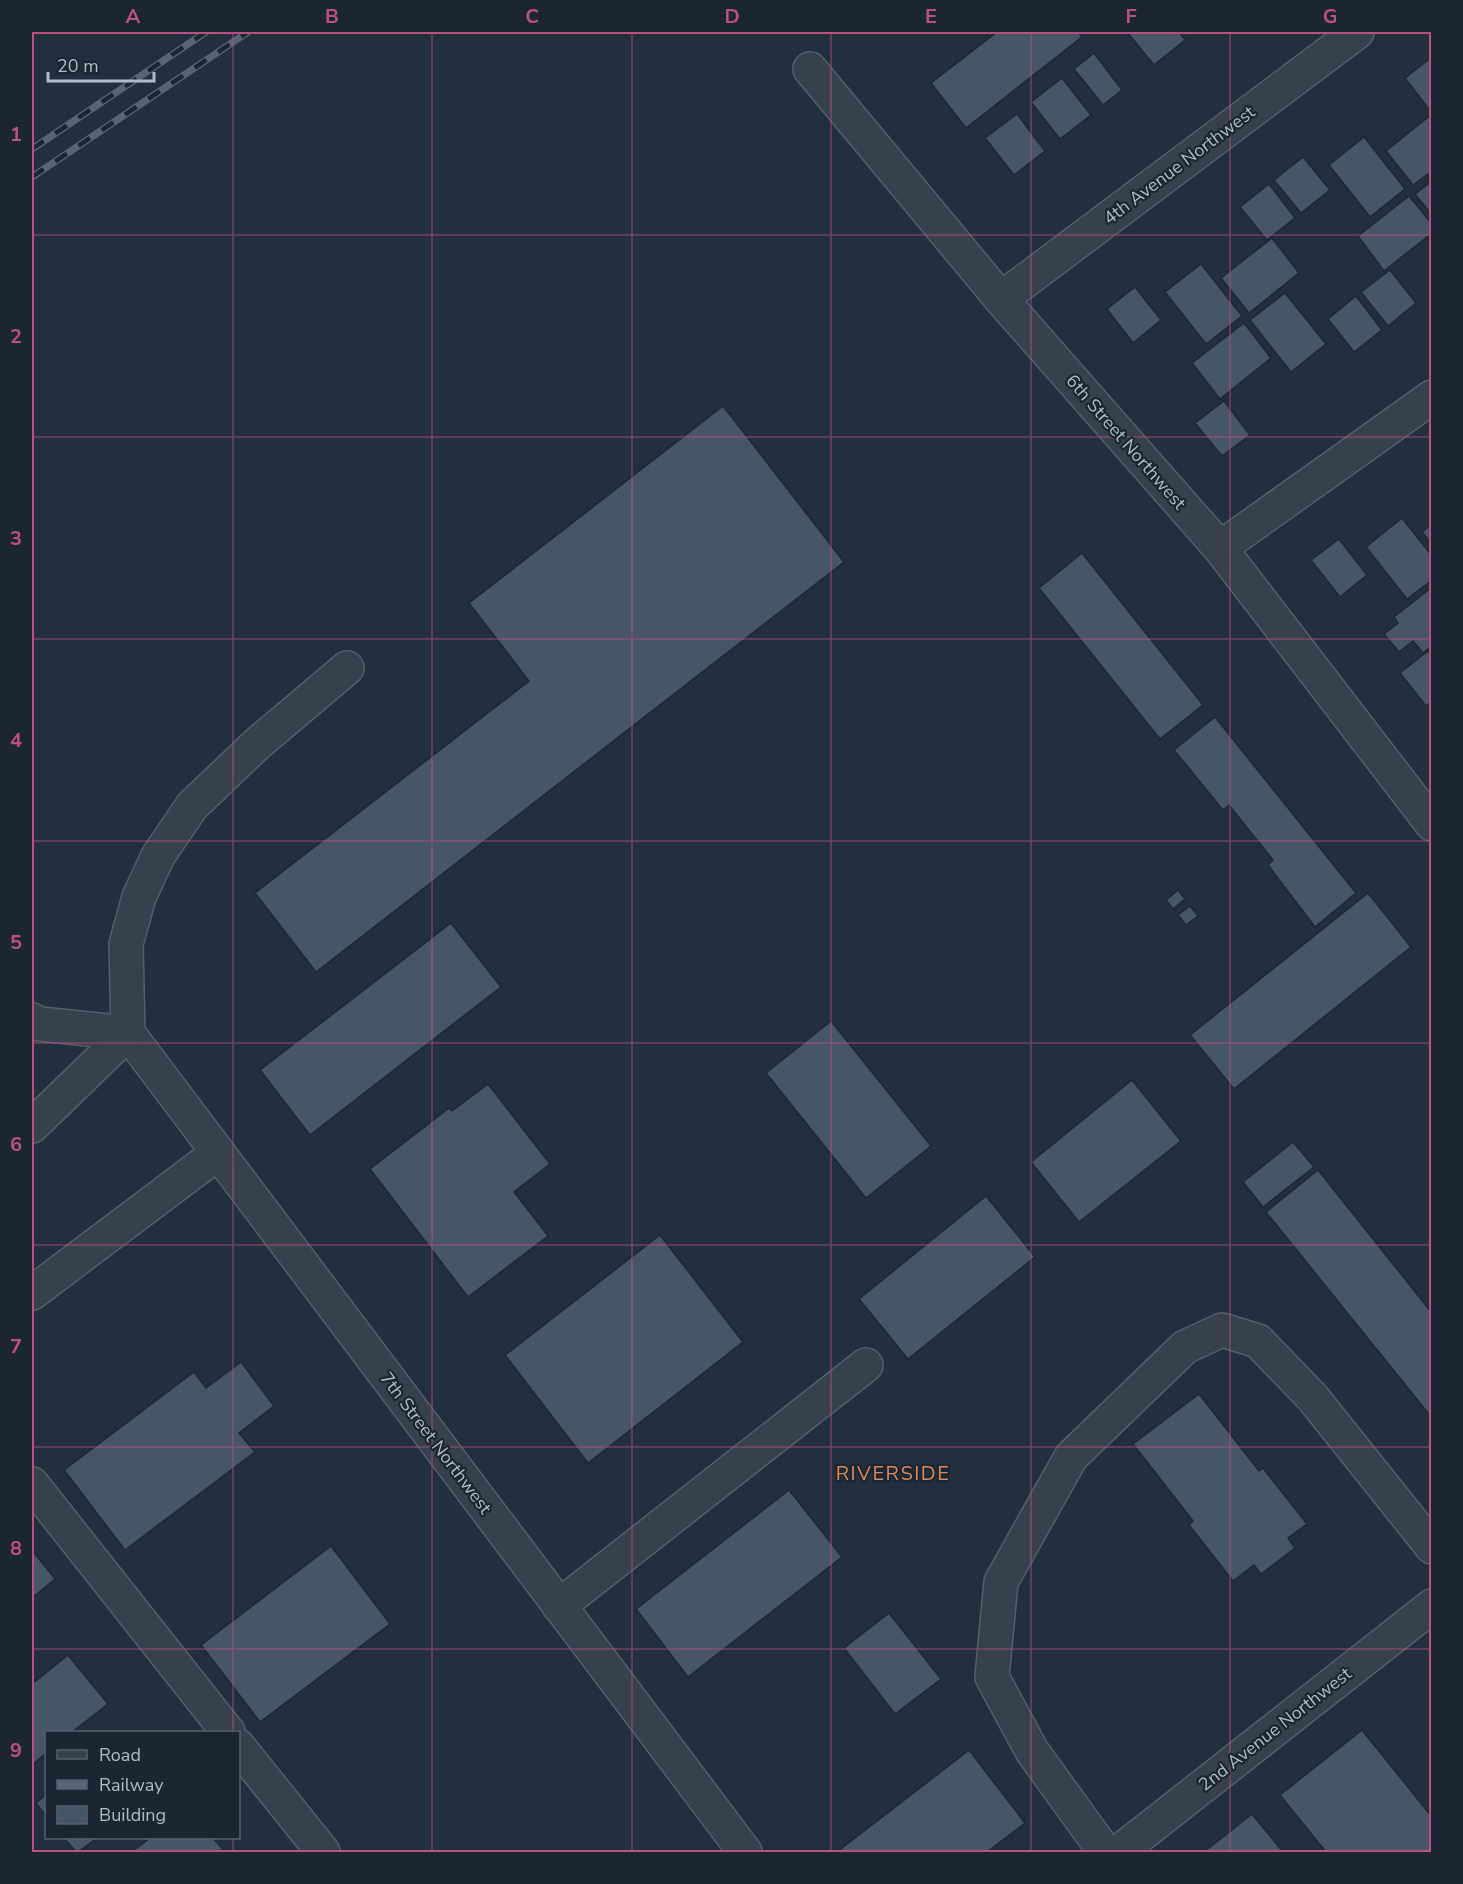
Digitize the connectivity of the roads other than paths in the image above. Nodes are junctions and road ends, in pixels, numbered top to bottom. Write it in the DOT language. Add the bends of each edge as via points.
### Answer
graph roads {
  1 [pos="1357,32"];
  2 [pos="810,69"];
  3 [pos="1001,299"];
  4 [pos="1431,397"];
  5 [pos="1220,548"];
  6 [pos="347,668"];
  7 [pos="1429,818"];
  8 [pos="32,1020"];
  9 [pos="128,1033"];
  10 [pos="32,1126"];
  11 [pos="218,1153"];
  12 [pos="32,1293"];
  13 [pos="866,1365"];
  14 [pos="32,1484"];
  15 [pos="1431,1547"];
  16 [pos="559,1606"];
  17 [pos="1431,1606"];
  18 [pos="227,1731"];
  19 [pos="240,1748"];
  20 [pos="323,1852"];
  21 [pos="745,1852"];
  22 [pos="1105,1852"];
  23 [pos="1119,1852"];
  1 -- 3 [label="street, 4th Avenue Northwest"];
  2 -- 3 [label="street, 6th Street Northwest"];
  3 -- 5 [label="street, 6th Street Northwest"];
  4 -- 5 [label="street"];
  5 -- 7 [label="street, 6th Street Northwest"];
  6 -- 9 [label="street" via="257,744 192,806 158,856 139,897 126,944"];
  8 -- 9 [label="street"];
  9 -- 10 [label="street"];
  9 -- 11 [label="street, 7th Street Northwest"];
  11 -- 12 [label="street"];
  11 -- 16 [label="street, 7th Street Northwest"];
  13 -- 16 [label="street"];
  14 -- 18 [label="street"];
  15 -- 22 [label="street" via="1313,1398 1258,1341 1222,1330 1185,1347 1071,1457 1001,1582 992,1677 1032,1751"];
  16 -- 21 [label="street, 7th Street Northwest"];
  17 -- 23 [label="street, 2nd Avenue Northwest"];
  19 -- 20 [label="street"];
}
